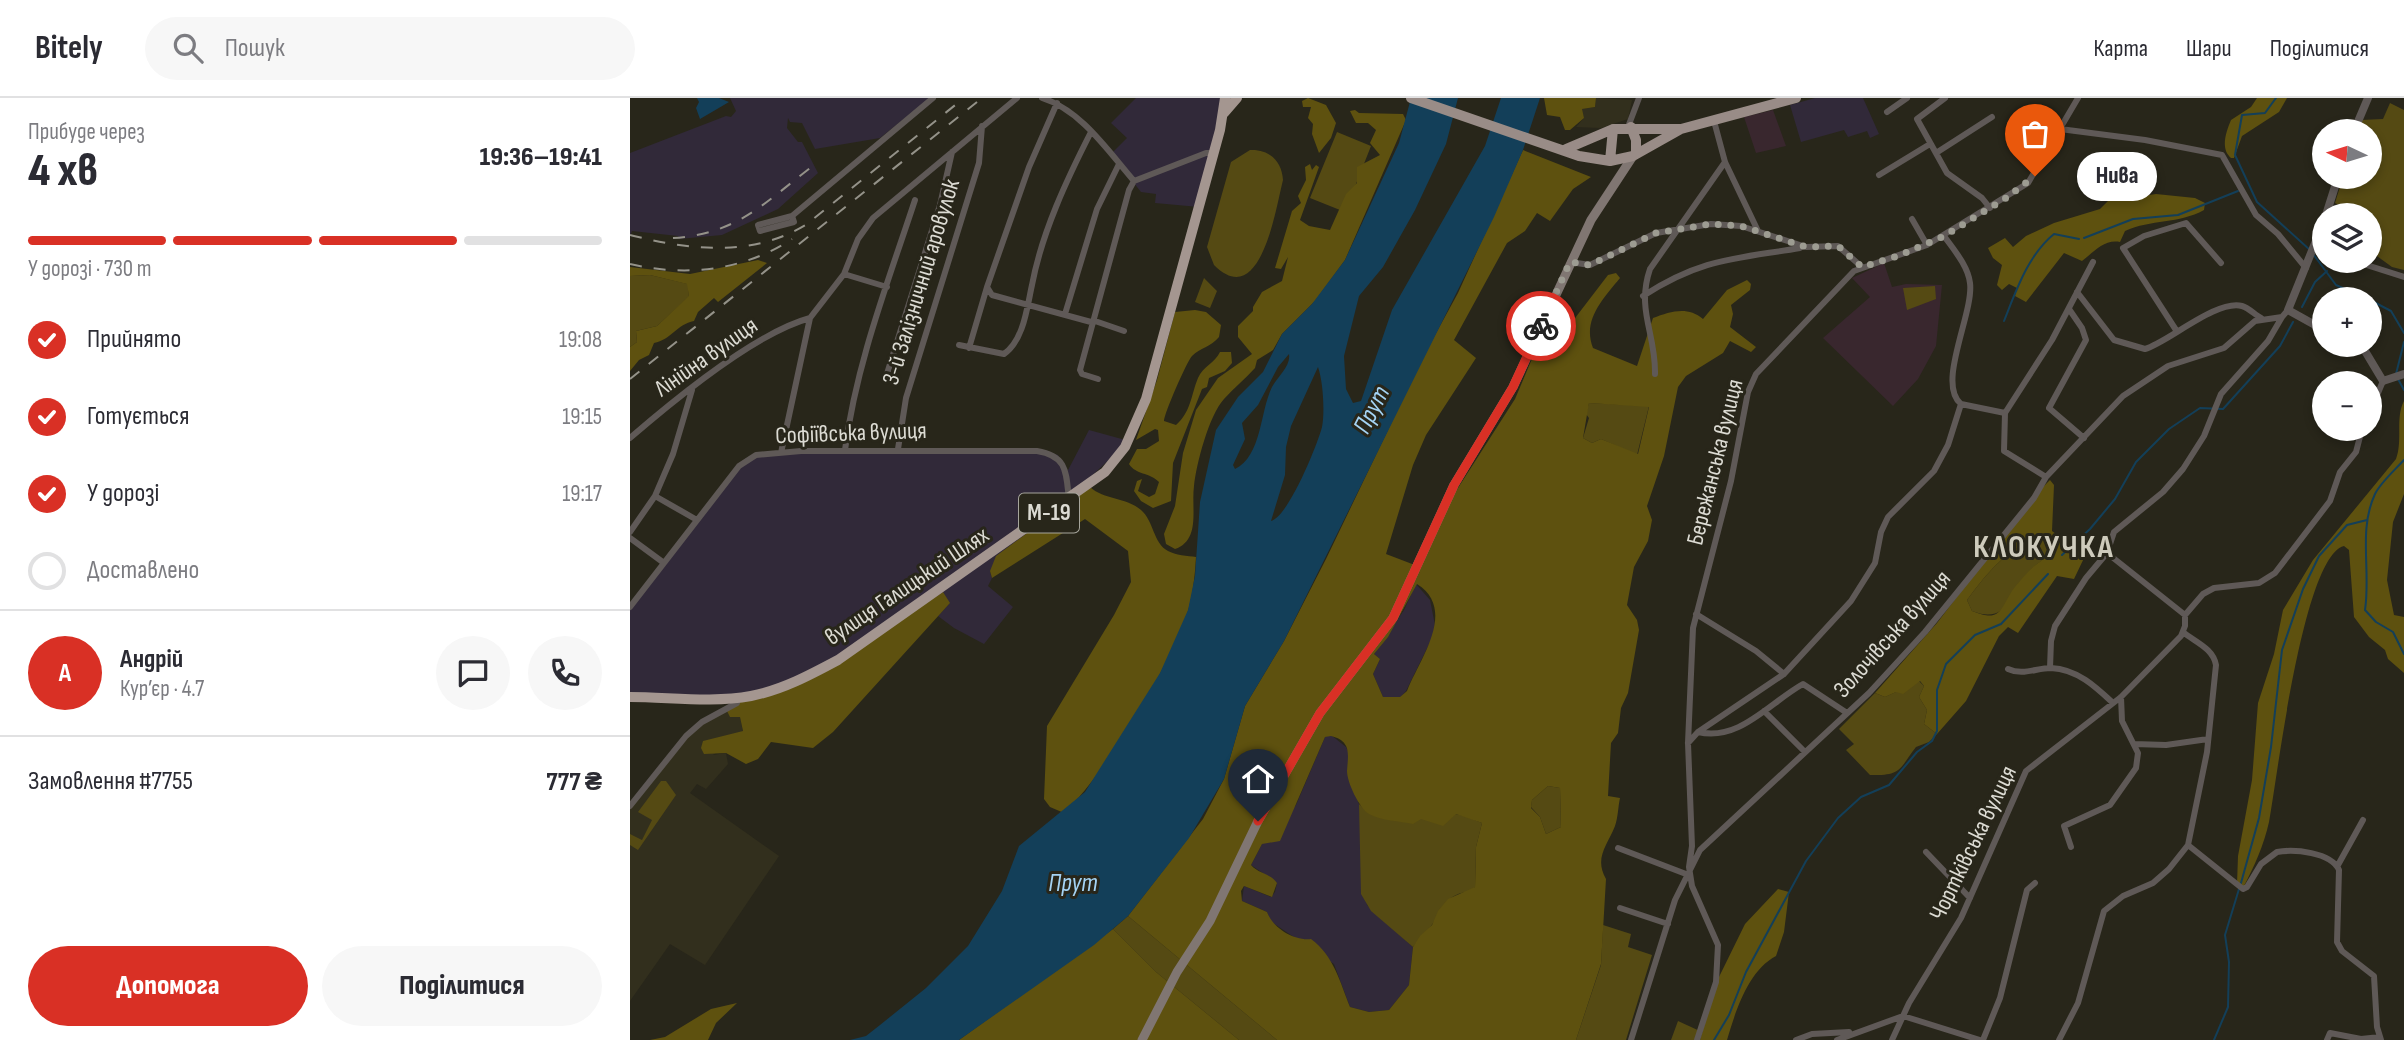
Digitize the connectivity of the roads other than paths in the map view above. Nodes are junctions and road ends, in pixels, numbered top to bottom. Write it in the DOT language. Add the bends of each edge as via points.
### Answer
graph roads {
  1 [pos="933,98"];
  2 [pos="1017,98"];
  3 [pos="1042,98"];
  4 [pos="1225,98"];
  5 [pos="1237,98"];
  6 [pos="1411,98"];
  7 [pos="1639,98"];
  8 [pos="1796,98"];
  9 [pos="1907,98"];
  10 [pos="1945,98"];
  11 [pos="2078,98"];
  12 [pos="2368,98"];
  13 [pos="1056,103"];
  14 [pos="1887,112"];
  15 [pos="1223,113"];
  16 [pos="1992,117"];
  17 [pos="2359,119"];
  18 [pos="1714,121"];
  19 [pos="982,126"];
  20 [pos="1629,127"];
  21 [pos="1613,128"];
  22 [pos="1681,130"];
  23 [pos="2060,130"];
  24 [pos="1091,132"];
  25 [pos="1930,144"];
  26 [pos="1566,149"];
  27 [pos="951,152"];
  28 [pos="1213,153"];
  29 [pos="1936,153"];
  30 [pos="1634,155"];
  31 [pos="1610,161"];
  32 [pos="1725,162"];
  33 [pos="1119,163"];
  34 [pos="1879,175"];
  35 [pos="1134,181"];
  36 [pos="1610,189"];
  37 [pos="915,200"];
  38 [pos="1990,208"];
  39 [pos="792,216"];
  40 [pos="1912,219"];
  41 [pos="1678,229"];
  42 [pos="1758,231"];
  43 [pos="1944,236"];
  44 [pos="1927,245"];
  45 [pos="1806,247"];
  46 [pos="2312,257"];
  47 [pos="1570,262"];
  48 [pos="2093,262"];
  49 [pos="2221,263"];
  50 [pos="2307,264"];
  51 [pos="1862,267"];
  52 [pos="2382,270"];
  53 [pos="844,274"];
  54 [pos="2404,277"];
  55 [pos="887,287"];
  56 [pos="986,287"];
  57 [pos="2077,292"];
  58 [pos="1643,296"];
  59 [pos="1028,305"];
  60 [pos="2069,309"];
  61 [pos="1065,314"];
  62 [pos="2285,314"];
  63 [pos="810,318"];
  64 [pos="2261,318"];
  65 [pos="1093,322"];
  66 [pos="2312,325"];
  67 [pos="2176,330"];
  68 [pos="1124,331"];
  69 [pos="959,345"];
  70 [pos="970,348"];
  71 [pos="2369,357"];
  72 [pos="1655,374"];
  73 [pos="2400,376"];
  74 [pos="886,377"];
  75 [pos="1098,379"];
  76 [pos="2383,381"];
  77 [pos="692,388"];
  78 [pos="1961,404"];
  79 [pos="2006,413"];
  80 [pos="630,438"];
  81 [pos="2084,438"];
  82 [pos="2359,441"];
  83 [pos="898,449"];
  84 [pos="845,450"];
  85 [pos="781,453"];
  86 [pos="2046,477"];
  87 [pos="655,496"];
  88 [pos="1069,500"];
  89 [pos="697,520"];
  90 [pos="630,532"];
  91 [pos="630,538"];
  92 [pos="2107,553"];
  93 [pos="664,563"];
  94 [pos="630,606"];
  95 [pos="1696,614"];
  96 [pos="2185,615"];
  97 [pos="2183,632"];
  98 [pos="2050,668"];
  99 [pos="2008,669"];
  100 [pos="1784,674"];
  101 [pos="630,696"];
  102 [pos="738,697"];
  103 [pos="2121,697"];
  104 [pos="2113,703"];
  105 [pos="1764,711"];
  106 [pos="1847,713"];
  107 [pos="1698,732"];
  108 [pos="2208,739"];
  109 [pos="1688,743"];
  110 [pos="2134,744"];
  111 [pos="1805,752"];
  112 [pos="630,806"];
  113 [pos="2363,820"];
  114 [pos="2189,845"];
  115 [pos="2071,847"];
  116 [pos="1618,848"];
  117 [pos="1926,852"];
  118 [pos="2338,865"];
  119 [pos="1688,871"];
  120 [pos="2035,883"];
  121 [pos="1970,898"];
  122 [pos="1620,908"];
  123 [pos="1668,925"];
  124 [pos="1903,1016"];
  125 [pos="1850,1033"];
  126 [pos="2381,1039"];
  127 [pos="1142,1040"];
  128 [pos="1631,1040"];
  129 [pos="1697,1040"];
  130 [pos="1796,1040"];
  131 [pos="1837,1040"];
  132 [pos="1892,1040"];
  133 [pos="1982,1040"];
  134 [pos="2059,1040"];
  135 [pos="2327,1040"];
  1 -- 39 [label="street"];
  2 -- 19 [label="street"];
  3 -- 13 [label="street"];
  4 -- 15 [label="highway, вулиця Галицький Шлях / М-19"];
  5 -- 15 [label="highway, вулиця Галицький Шлях / М-19"];
  6 -- 26 [label="main road"];
  7 -- 20 [label="street"];
  8 -- 18 [label="main road"];
  9 -- 14 [label="street"];
  10 -- 25 [label="street" via="1917,119"];
  11 -- 23 [label="street, Бережанська вулиця"];
  12 -- 17 [label="street"];
  13 -- 24 [label="street"];
  13 -- 56 [label="street"];
  15 -- 28 [label="highway, вулиця Галицький Шлях / М-19"];
  16 -- 29 [label="street"];
  18 -- 22 [label="main road"];
  18 -- 32 [label="street"];
  19 -- 27 [label="street"];
  19 -- 83 [label="street, 3-й Залізничний аровулок" via="979,163 906,398"];
  20 -- 21 [label="main road"];
  20 -- 22 [label="main road"];
  20 -- 30 [label="main road" via="1636,140"];
  21 -- 26 [label="main road"];
  21 -- 31 [label="main road"];
  22 -- 30 [label="main road"];
  23 -- 38 [label="street, Бережанська вулиця" via="2035,176"];
  23 -- 50 [label="street" via="2222,155 2256,215"];
  24 -- 33 [label="street"];
  24 -- 59 [label="street" via="1042,246"];
  25 -- 29 [label="street"];
  25 -- 34 [label="street"];
  26 -- 31 [label="main road"];
  27 -- 53 [label="street" via="873,218 858,239"];
  27 -- 74 [label="street" via="940,205"];
  28 -- 35 [label="street"];
  28 -- 88 [label="highway, вулиця Галицький Шлях / М-19" via="1146,399 1132,435 1105,472"];
  29 -- 38 [label="street" via="1947,173"];
  30 -- 31 [label="main road"];
  30 -- 36 [label="main road"];
  31 -- 36 [label="main road"];
  32 -- 41 [label="street"];
  32 -- 42 [label="street"];
  33 -- 35 [label="street"];
  33 -- 61 [label="street" via="1097,209"];
  35 -- 65 [label="street"];
  36 -- 47 [label="main road"];
  37 -- 55 [label="street"];
  38 -- 43 [label="street, Бережанська вулиця"];
  39 -- 39 [label="street" via="794,222 760,231 758,225"];
  40 -- 44 [label="street"];
  41 -- 42 [label="street" via="1711,224"];
  41 -- 47 [label="street" via="1637,240 1590,265"];
  41 -- 58 [label="street" via="1650,269"];
  42 -- 45 [label="street"];
  43 -- 44 [label="street, Бережанська вулиця"];
  43 -- 78 [label="street" via="1971,285 1952,377 1954,396"];
  44 -- 51 [label="street, Бережанська вулиця"];
  45 -- 51 [label="street" via="1838,246"];
  45 -- 58 [label="street" via="1726,258 1672,278"];
  46 -- 50 [label="street"];
  47 -- 127 [label="main road" via="1513,387 1454,485 1393,618 1320,713"];
  48 -- 57 [label="street"];
  49 -- 67 [label="street" via="2186,223 2123,248"];
  50 -- 62 [label="street"];
  51 -- 95 [label="street, Бережанська вулиця" via="1810,316 1752,383"];
  52 -- 54 [label="street"];
  53 -- 55 [label="street"];
  53 -- 63 [label="street"];
  55 -- 84 [label="street" via="858,378"];
  56 -- 59 [label="street" via="992,295"];
  56 -- 70 [label="street"];
  57 -- 60 [label="street"];
  57 -- 67 [label="street" via="2114,340 2144,349"];
  58 -- 72 [label="street"];
  59 -- 61 [label="street"];
  59 -- 70 [label="street" via="1010,349 999,354"];
  60 -- 79 [label="street"];
  60 -- 81 [label="street" via="2085,340 2049,408"];
  61 -- 65 [label="street"];
  62 -- 64 [label="street"];
  62 -- 66 [label="street"];
  62 -- 92 [label="street" via="2268,341 2221,394 2204,436 2183,469 2163,492 2122,523"];
  63 -- 77 [label="street, Лінійна вулиця" via="780,329"];
  63 -- 85 [label="street"];
  64 -- 67 [label="street" via="2239,305"];
  64 -- 81 [label="street, Золочівська вулиця" via="2224,348 2168,366 2123,396"];
  65 -- 68 [label="street"];
  65 -- 75 [label="street" via="1080,372"];
  69 -- 70 [label="street"];
  71 -- 76 [label="street"];
  73 -- 76 [label="street"];
  77 -- 80 [label="street, Лінійна вулиця"];
  77 -- 87 [label="street"];
  78 -- 79 [label="street"];
  78 -- 100 [label="street" via="1948,446 1934,471 1884,525 1867,580"];
  79 -- 86 [label="street" via="2004,451"];
  81 -- 86 [label="street, Золочівська вулиця"];
  82 -- 96 [label="street" via="2340,472 2330,501 2275,573 2259,583 2214,588"];
  83 -- 84 [label="street, Софіївська вулиця"];
  83 -- 88 [label="street, Софіївська вулиця" via="1051,453 1063,466"];
  84 -- 85 [label="street, Софіївська вулиця"];
  85 -- 89 [label="street, Софіївська вулиця" via="747,459"];
  86 -- 106 [label="street, Золочівська вулиця" via="1925,632"];
  87 -- 89 [label="street"];
  87 -- 90 [label="street"];
  88 -- 102 [label="highway, вулиця Галицький Шлях / М-19" via="838,660 798,681"];
  89 -- 93 [label="street, Софіївська вулиця"];
  91 -- 93 [label="street"];
  92 -- 96 [label="street"];
  92 -- 98 [label="street" via="2055,626"];
  93 -- 94 [label="street, Софіївська вулиця"];
  95 -- 100 [label="street"];
  95 -- 109 [label="street, Бережанська вулиця"];
  96 -- 97 [label="street"];
  97 -- 103 [label="street, Чортківська вулиця"];
  97 -- 108 [label="street" via="2214,657"];
  98 -- 99 [label="street" via="2021,673"];
  98 -- 104 [label="street" via="2082,677"];
  100 -- 107 [label="street"];
  101 -- 102 [label="highway, вулиця Галицький Шлях / М-19"];
  102 -- 112 [label="street" via="737,703 686,736"];
  103 -- 104 [label="street, Чортківська вулиця"];
  103 -- 110 [label="street" via="2122,721"];
  104 -- 121 [label="street, Чортківська вулиця" via="2026,772"];
  105 -- 106 [label="street" via="1805,684"];
  105 -- 107 [label="street" via="1727,733 1712,736"];
  105 -- 111 [label="street"];
  106 -- 111 [label="street, Золочівська вулиця"];
  107 -- 109 [label="street"];
  108 -- 110 [label="street"];
  108 -- 114 [label="street"];
  109 -- 119 [label="street, Бережанська вулиця" via="1692,846"];
  110 -- 115 [label="street" via="2136,768 2110,805 2064,825"];
  111 -- 119 [label="street, Золочівська вулиця" via="1700,850"];
  113 -- 118 [label="street"];
  114 -- 118 [label="street" via="2240,887 2247,887 2261,864 2277,852 2326,856"];
  114 -- 134 [label="street" via="2153,883 2116,900 2105,911 2078,1003"];
  116 -- 119 [label="street"];
  117 -- 121 [label="street"];
  118 -- 126 [label="street" via="2337,942 2374,976"];
  119 -- 123 [label="street, Золочівська вулиця"];
  119 -- 129 [label="street, Бережанська вулиця" via="1718,946 1716,982"];
  120 -- 133 [label="street" via="2027,890 2000,998"];
  121 -- 124 [label="street, Чортківська вулиця"];
  122 -- 123 [label="street"];
  123 -- 128 [label="street, Золочівська вулиця"];
  124 -- 125 [label="street"];
  124 -- 132 [label="street, Чортківська вулиця"];
  124 -- 133 [label="street"];
  125 -- 130 [label="street" via="1812,1034"];
  125 -- 131 [label="street"];
  126 -- 135 [label="street" via="2330,1033"];
}
